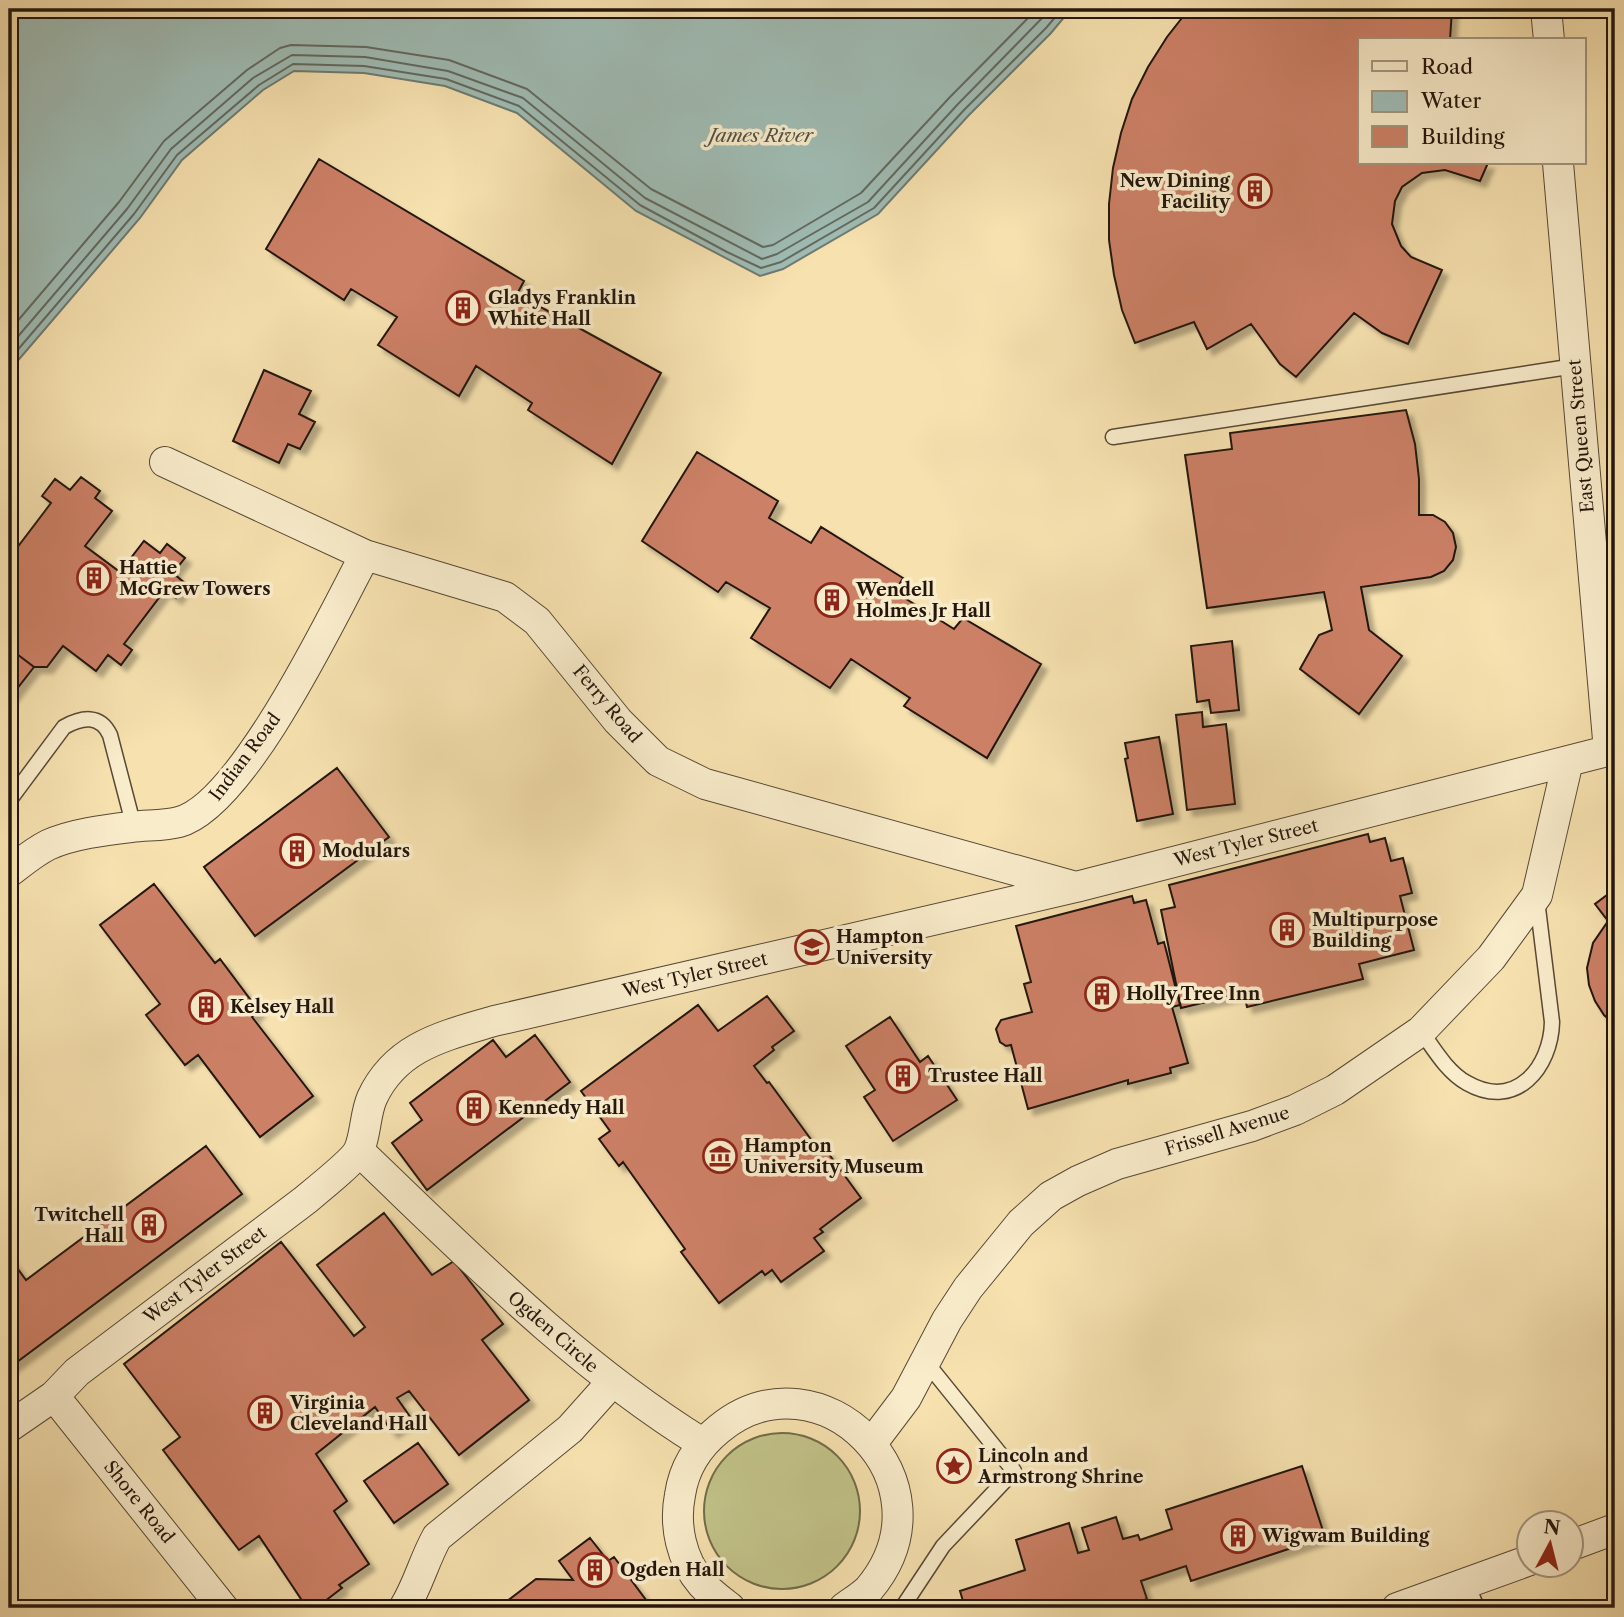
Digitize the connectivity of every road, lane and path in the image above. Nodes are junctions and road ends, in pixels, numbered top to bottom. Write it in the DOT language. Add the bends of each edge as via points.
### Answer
graph roads {
  1 [pos="1546,9"];
  2 [pos="1549,38"];
  3 [pos="1558,164"];
  4 [pos="1575,366"];
  5 [pos="1113,437"];
  6 [pos="165,463"];
  7 [pos="365,555"];
  8 [pos="1612,750"];
  9 [pos="1568,761"];
  10 [pos="9,801"];
  11 [pos="134,827"];
  12 [pos="9,872"];
  13 [pos="1076,887"];
  14 [pos="1537,895"];
  15 [pos="1421,1031"];
  16 [pos="359,1151"];
  17 [pos="926,1362"];
  18 [pos="612,1382"];
  19 [pos="54,1396"];
  20 [pos="9,1427"];
  21 [pos="702,1443"];
  22 [pos="872,1443"];
  23 [pos="1615,1529"];
  24 [pos="1586,1540"];
  25 [pos="1516,1568"];
  26 [pos="1472,1595"];
  27 [pos="223,1608"];
  28 [pos="404,1608"];
  29 [pos="730,1608"];
  30 [pos="844,1608"];
  31 [pos="902,1608"];
  32 [pos="1397,1608"];
  1 -- 2 [label="street"];
  3 -- 4 [label="street, East Queen Street"];
  4 -- 5 [label="lane"];
  4 -- 8 [label="street, East Queen Street"];
  6 -- 7 [label="street, Ferry Road"];
  7 -- 11 [label="street, Indian Road" via="269,730 219,796 178,823"];
  7 -- 13 [label="street, Ferry Road" via="486,590 521,607 553,639 618,721 674,771 820,817"];
  8 -- 9 [label="street, West Tyler Street"];
  9 -- 13 [label="street, West Tyler Street"];
  9 -- 14 [label="street, Frissell Avenue"];
  10 -- 11 [label="lane" via="64,727 75,720 93,719 110,735"];
  11 -- 12 [label="street, Indian Road" via="60,841 40,849"];
  13 -- 16 [label="street, West Tyler Street" via="494,1021 418,1047 382,1079 371,1100"];
  14 -- 15 [label="street, Frissell Avenue" via="1491,958"];
  14 -- 15 [label="lane" via="1552,1040 1536,1073 1527,1082 1503,1091 1469,1084 1454,1074"];
  15 -- 17 [label="street, Frissell Avenue" via="1335,1090 1295,1110 1117,1164 1051,1196 1021,1223 976,1277"];
  16 -- 18 [label="street, Ogden Circle" via="531,1315"];
  16 -- 19 [label="street, West Tyler Street" via="304,1201 77,1372"];
  17 -- 22 [label="street, Frissell Avenue"];
  17 -- 31 [label="lane" via="1014,1471 943,1546"];
  18 -- 21 [label="street"];
  18 -- 28 [label="street, Ogden Circle" via="570,1429 437,1537"];
  19 -- 20 [label="street, West Tyler Street"];
  19 -- 27 [label="street, Shore Road"];
  21 -- 22 [label="street" via="732,1418 768,1405 806,1405 843,1418"];
  21 -- 29 [label="street" via="683,1476 678,1526 683,1551 702,1584"];
  22 -- 30 [label="street" via="892,1481 896,1533 886,1564 867,1590"];
  23 -- 24 [label="street"];
  25 -- 26 [label="street"];
  26 -- 32 [label="street"];
}
